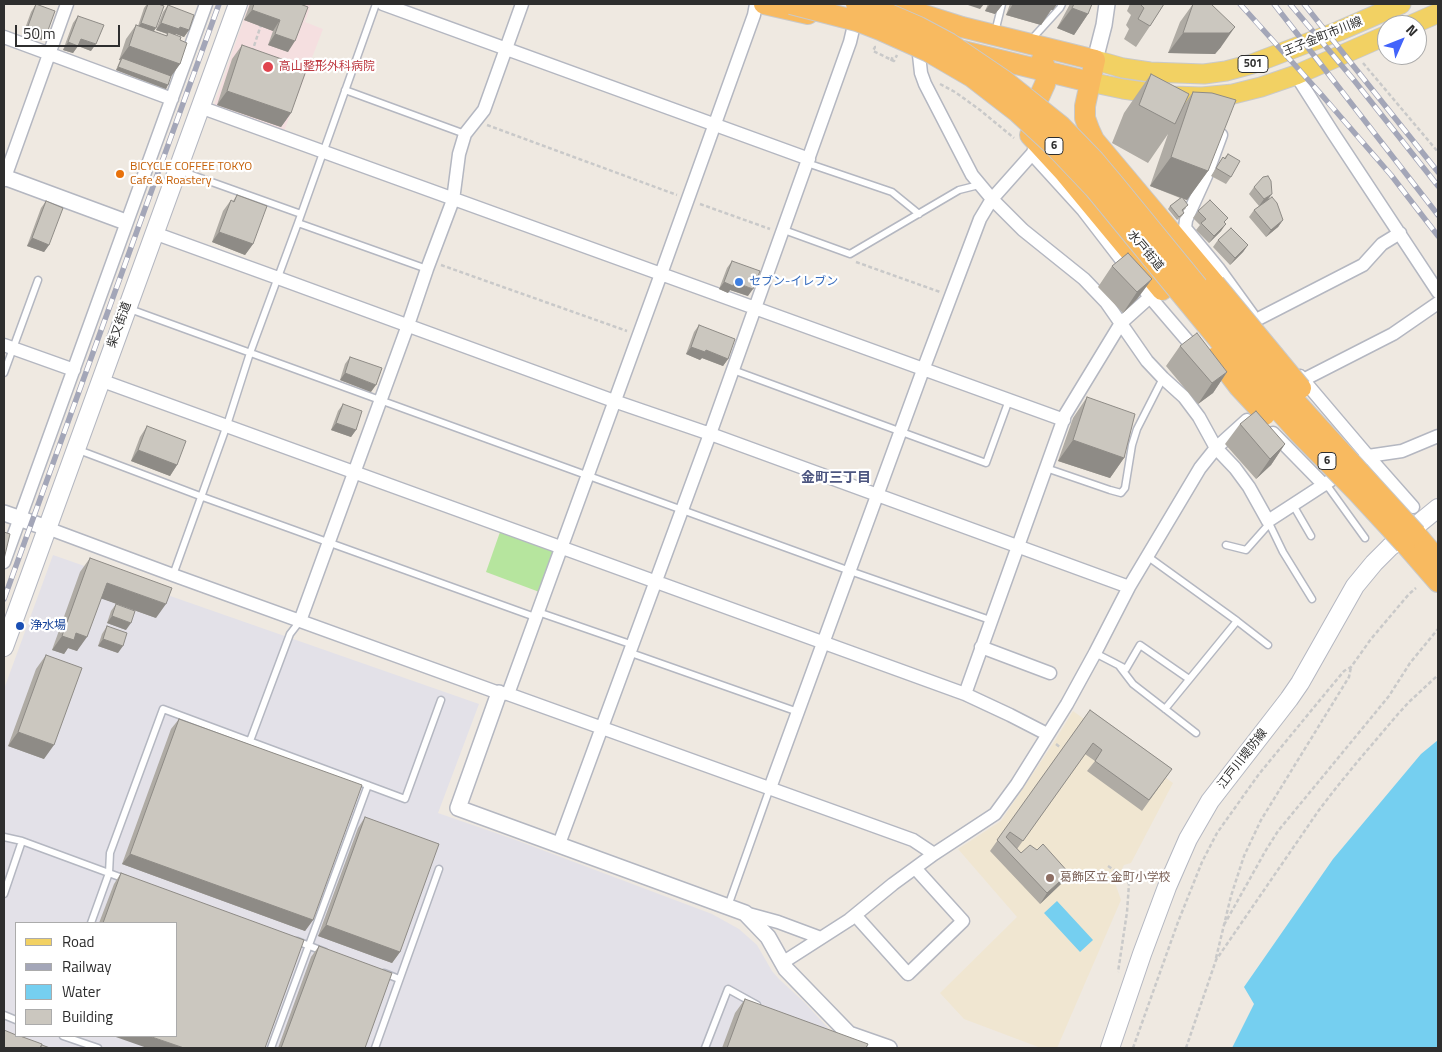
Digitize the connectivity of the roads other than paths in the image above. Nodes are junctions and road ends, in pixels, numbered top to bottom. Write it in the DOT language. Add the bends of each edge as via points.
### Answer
graph roads {
  1 [pos="67,4"];
  2 [pos="206,4"];
  3 [pos="238,4"];
  4 [pos="376,4"];
  5 [pos="383,4"];
  6 [pos="522,4"];
  7 [pos="756,4"];
  8 [pos="764,4"];
  9 [pos="792,4"];
  10 [pos="856,4"];
  11 [pos="890,4"];
  12 [pos="1002,4"];
  13 [pos="1062,4"];
  14 [pos="1107,4"];
  15 [pos="1401,4"];
  16 [pos="854,25"];
  17 [pos="994,36"];
  18 [pos="4,37"];
  19 [pos="1377,40"];
  20 [pos="1027,44"];
  21 [pos="507,49"];
  22 [pos="49,54"];
  23 [pos="919,55"];
  24 [pos="1095,60"];
  25 [pos="1047,72"];
  26 [pos="1296,75"];
  27 [pos="1090,82"];
  28 [pos="345,90"];
  29 [pos="172,99"];
  30 [pos="200,107"];
  31 [pos="1224,123"];
  32 [pos="714,124"];
  33 [pos="1018,124"];
  34 [pos="465,134"];
  35 [pos="1035,149"];
  36 [pos="323,151"];
  37 [pos="808,161"];
  38 [pos="177,169"];
  39 [pos="4,178"];
  40 [pos="979,185"];
  41 [pos="992,199"];
  42 [pos="453,200"];
  43 [pos="302,214"];
  44 [pos="919,214"];
  45 [pos="125,222"];
  46 [pos="298,223"];
  47 [pos="782,233"];
  48 [pos="1400,233"];
  49 [pos="154,234"];
  50 [pos="429,265"];
  51 [pos="661,274"];
  52 [pos="278,278"];
  53 [pos="38,280"];
  54 [pos="1438,292"];
  55 [pos="1156,293"];
  56 [pos="1438,303"];
  57 [pos="126,308"];
  58 [pos="755,308"];
  59 [pos="1256,320"];
  60 [pos="1121,323"];
  61 [pos="408,325"];
  62 [pos="8,346"];
  63 [pos="250,353"];
  64 [pos="74,370"];
  65 [pos="732,370"];
  66 [pos="923,370"];
  67 [pos="4,374"];
  68 [pos="1163,378"];
  69 [pos="100,380"];
  70 [pos="1303,380"];
  71 [pos="380,400"];
  72 [pos="1008,400"];
  73 [pos="614,401"];
  74 [pos="1253,414"];
  75 [pos="1064,420"];
  76 [pos="226,425"];
  77 [pos="900,432"];
  78 [pos="710,434"];
  79 [pos="1438,436"];
  80 [pos="1216,448"];
  81 [pos="75,449"];
  82 [pos="1342,452"];
  83 [pos="1368,456"];
  84 [pos="1046,468"];
  85 [pos="354,471"];
  86 [pos="587,476"];
  87 [pos="1325,484"];
  88 [pos="1356,492"];
  89 [pos="200,496"];
  90 [pos="877,496"];
  91 [pos="1293,505"];
  92 [pos="1413,506"];
  93 [pos="1438,508"];
  94 [pos="682,509"];
  95 [pos="4,513"];
  96 [pos="20,519"];
  97 [pos="1268,522"];
  98 [pos="47,528"];
  99 [pos="1311,536"];
  100 [pos="1365,538"];
  101 [pos="1410,539"];
  102 [pos="328,542"];
  103 [pos="1226,545"];
  104 [pos="562,546"];
  105 [pos="1017,546"];
  106 [pos="1147,556"];
  107 [pos="1438,560"];
  108 [pos="4,562"];
  109 [pos="850,571"];
  110 [pos="173,575"];
  111 [pos="655,581"];
  112 [pos="1438,582"];
  113 [pos="1129,587"];
  114 [pos="1312,598"];
  115 [pos="536,614"];
  116 [pos="990,620"];
  117 [pos="300,621"];
  118 [pos="1237,621"];
  119 [pos="823,642"];
  120 [pos="1268,645"];
  121 [pos="4,647"];
  122 [pos="981,647"];
  123 [pos="632,649"];
  124 [pos="1095,653"];
  125 [pos="1120,666"];
  126 [pos="1050,673"];
  127 [pos="1189,679"];
  128 [pos="503,693"];
  129 [pos="965,694"];
  130 [pos="441,700"];
  131 [pos="1165,709"];
  132 [pos="798,712"];
  133 [pos="602,728"];
  134 [pos="1196,733"];
  135 [pos="1047,734"];
  136 [pos="250,741"];
  137 [pos="368,785"];
  138 [pos="770,788"];
  139 [pos="4,837"];
  140 [pos="22,841"];
  141 [pos="559,844"];
  142 [pos="934,854"];
  143 [pos="915,868"];
  144 [pos="438,869"];
  145 [pos="109,873"];
  146 [pos="136,883"];
  147 [pos="4,894"];
  148 [pos="728,906"];
  149 [pos="745,913"];
  150 [pos="855,915"];
  151 [pos="91,922"];
  152 [pos="821,938"];
  153 [pos="290,939"];
  154 [pos="309,946"];
  155 [pos="336,956"];
  156 [pos="782,963"];
  157 [pos="381,972"];
  158 [pos="399,979"];
  159 [pos="761,1006"];
  160 [pos="66,1037"];
  161 [pos="95,1048"];
  162 [pos="271,1048"];
  163 [pos="375,1048"];
  164 [pos="705,1048"];
  165 [pos="889,1048"];
  166 [pos="1110,1048"];
  1 -- 22 [label="street"];
  2 -- 29 [label="street"];
  3 -- 30 [label="main road, 柴又街道"];
  4 -- 28 [label="lane"];
  5 -- 21 [label="street"];
  6 -- 21 [label="street"];
  7 -- 32 [label="street"];
  8 -- 16 [label="highway"];
  9 -- 88 [label="highway, 水戸街道 / 6, bridge" via="856,21 929,52 972,77 1016,111 1094,188 1250,378"];
  10 -- 16 [label="street"];
  10 -- 82 [label="highway, 水戸街道 / 6, bridge" via="889,14 949,43 1005,81 1060,125 1094,160 1263,366"];
  11 -- 17 [label="highway"];
  12 -- 17 [label="lane"];
  13 -- 20 [label="lane"];
  14 -- 24 [label="street"];
  15 -- 24 [label="main road, 王子金町市川線 / 501" via="1339,31 1226,71 1204,74 1150,72"];
  16 -- 23 [label="highway"];
  16 -- 25 [label="highway"];
  16 -- 37 [label="street"];
  17 -- 20 [label="highway"];
  18 -- 22 [label="street"];
  19 -- 26 [label="main road, 王子金町市川線 / 501"];
  20 -- 24 [label="highway"];
  20 -- 25 [label="highway" via="1036,51"];
  21 -- 32 [label="street"];
  21 -- 34 [label="street" via="484,110"];
  22 -- 29 [label="street"];
  22 -- 39 [label="street"];
  23 -- 33 [label="highway" via="968,85"];
  23 -- 40 [label="street" via="920,73 925,84"];
  24 -- 27 [label="highway"];
  25 -- 27 [label="highway"];
  25 -- 33 [label="highway" via="1046,84 1035,106"];
  26 -- 27 [label="main road, 王子金町市川線 / 501" via="1231,101 1172,96"];
  26 -- 48 [label="street"];
  27 -- 82 [label="highway, bridge" via="1085,118 1094,140 1319,411"];
  28 -- 34 [label="lane"];
  28 -- 36 [label="lane"];
  29 -- 45 [label="street"];
  30 -- 36 [label="street"];
  30 -- 38 [label="main road, 柴又街道"];
  31 -- 59 [label="street" via="1185,228"];
  32 -- 37 [label="street"];
  32 -- 51 [label="street"];
  33 -- 35 [label="highway"];
  34 -- 42 [label="street"];
  35 -- 41 [label="street"];
  35 -- 55 [label="highway" via="1065,173"];
  36 -- 42 [label="street"];
  36 -- 43 [label="lane"];
  37 -- 44 [label="lane" via="892,192"];
  37 -- 47 [label="street"];
  38 -- 43 [label="lane"];
  38 -- 49 [label="main road, 柴又街道"];
  39 -- 45 [label="street"];
  40 -- 41 [label="street"];
  40 -- 44 [label="lane" via="959,190"];
  41 -- 60 [label="street" via="1023,230 1084,279"];
  41 -- 66 [label="street" via="980,219"];
  42 -- 50 [label="street"];
  42 -- 51 [label="street"];
  43 -- 46 [label="lane"];
  44 -- 47 [label="lane" via="850,254"];
  45 -- 64 [label="street"];
  46 -- 50 [label="lane"];
  46 -- 52 [label="lane"];
  47 -- 58 [label="street"];
  48 -- 54 [label="street"];
  48 -- 59 [label="street" via="1382,244 1363,265"];
  49 -- 52 [label="street"];
  49 -- 57 [label="main road, 柴又街道"];
  50 -- 61 [label="street"];
  51 -- 58 [label="street"];
  51 -- 73 [label="street"];
  52 -- 61 [label="street"];
  52 -- 63 [label="lane"];
  53 -- 62 [label="lane"];
  55 -- 60 [label="street"];
  55 -- 74 [label="street" via="1201,357"];
  55 -- 88 [label="highway, bridge" via="1266,416 1314,462"];
  56 -- 70 [label="street" via="1393,334"];
  57 -- 63 [label="lane"];
  57 -- 69 [label="main road, 柴又街道"];
  58 -- 65 [label="street"];
  58 -- 66 [label="street"];
  59 -- 70 [label="street"];
  60 -- 68 [label="street"];
  60 -- 75 [label="street"];
  61 -- 71 [label="street"];
  61 -- 73 [label="street"];
  62 -- 64 [label="street"];
  62 -- 67 [label="lane"];
  63 -- 71 [label="lane"];
  63 -- 76 [label="lane"];
  64 -- 96 [label="street"];
  65 -- 77 [label="lane"];
  65 -- 78 [label="street"];
  66 -- 72 [label="street"];
  66 -- 77 [label="street"];
  68 -- 80 [label="street" via="1184,397"];
  68 -- 84 [label="lane" via="1137,429 1125,488 1121,493"];
  69 -- 76 [label="street"];
  69 -- 81 [label="main road, 柴又街道"];
  70 -- 74 [label="street"];
  70 -- 83 [label="street"];
  71 -- 85 [label="street"];
  71 -- 86 [label="lane"];
  72 -- 75 [label="street"];
  72 -- 77 [label="lane" via="986,463"];
  73 -- 78 [label="street"];
  73 -- 86 [label="street"];
  74 -- 80 [label="street"];
  74 -- 87 [label="street"];
  75 -- 84 [label="street"];
  76 -- 85 [label="street"];
  76 -- 89 [label="lane"];
  77 -- 90 [label="street"];
  78 -- 90 [label="street"];
  78 -- 94 [label="street"];
  79 -- 83 [label="street" via="1402,451"];
  80 -- 97 [label="street" via="1249,487"];
  80 -- 106 [label="street" via="1200,468"];
  81 -- 89 [label="lane"];
  81 -- 98 [label="main road, 柴又街道"];
  82 -- 101 [label="highway, 水戸街道 / 6, bridge"];
  83 -- 87 [label="street"];
  83 -- 92 [label="street"];
  84 -- 105 [label="street"];
  85 -- 102 [label="street"];
  85 -- 104 [label="street"];
  86 -- 94 [label="lane"];
  86 -- 104 [label="street"];
  87 -- 91 [label="street"];
  87 -- 100 [label="lane"];
  88 -- 101 [label="highway, 水戸街道 / 6, bridge"];
  89 -- 102 [label="lane"];
  89 -- 110 [label="lane"];
  90 -- 105 [label="street"];
  90 -- 109 [label="street"];
  91 -- 97 [label="street"];
  91 -- 99 [label="lane"];
  93 -- 166 [label="main road, 江戸川堤防線" via="1390,547 1355,586 1300,683 1207,807 1188,839 1167,887"];
  94 -- 109 [label="lane"];
  94 -- 111 [label="street"];
  95 -- 96 [label="street"];
  96 -- 98 [label="street"];
  96 -- 108 [label="street"];
  97 -- 103 [label="lane" via="1246,550"];
  97 -- 114 [label="lane"];
  98 -- 110 [label="street"];
  98 -- 121 [label="main road, 柴又街道"];
  101 -- 107 [label="highway, 水戸街道 / 6"];
  101 -- 112 [label="highway, 水戸街道 / 6"];
  102 -- 115 [label="lane"];
  102 -- 117 [label="street"];
  104 -- 111 [label="street"];
  104 -- 115 [label="street"];
  105 -- 113 [label="street"];
  105 -- 116 [label="street"];
  106 -- 113 [label="street"];
  106 -- 118 [label="lane"];
  109 -- 116 [label="lane"];
  109 -- 119 [label="street"];
  110 -- 117 [label="street"];
  111 -- 119 [label="street"];
  111 -- 123 [label="street"];
  113 -- 124 [label="street"];
  115 -- 123 [label="lane"];
  115 -- 128 [label="street"];
  116 -- 122 [label="street"];
  117 -- 128 [label="street"];
  117 -- 136 [label="lane" via="290,634"];
  118 -- 120 [label="lane"];
  118 -- 127 [label="lane"];
  119 -- 129 [label="street"];
  119 -- 132 [label="street"];
  122 -- 126 [label="street"];
  122 -- 129 [label="street"];
  123 -- 132 [label="lane"];
  123 -- 133 [label="street"];
  124 -- 125 [label="lane"];
  124 -- 135 [label="street"];
  125 -- 127 [label="lane" via="1126,669 1140,646"];
  125 -- 131 [label="lane" via="1133,684"];
  127 -- 131 [label="lane"];
  128 -- 133 [label="street"];
  128 -- 141 [label="street" via="458,808"];
  129 -- 135 [label="street"];
  130 -- 137 [label="lane" via="405,799"];
  131 -- 134 [label="lane"];
  132 -- 138 [label="street"];
  133 -- 138 [label="street"];
  133 -- 141 [label="street"];
  135 -- 142 [label="street" via="995,814"];
  136 -- 137 [label="lane"];
  136 -- 145 [label="lane" via="162,709 110,853"];
  137 -- 154 [label="lane"];
  138 -- 142 [label="street" via="913,840"];
  138 -- 148 [label="lane"];
  139 -- 140 [label="lane"];
  140 -- 145 [label="lane"];
  140 -- 147 [label="lane"];
  141 -- 148 [label="street"];
  142 -- 143 [label="street"];
  143 -- 150 [label="street"];
  143 -- 150 [label="street" via="963,921 908,974"];
  144 -- 158 [label="lane"];
  145 -- 146 [label="lane"];
  145 -- 151 [label="lane"];
  148 -- 149 [label="street"];
  149 -- 152 [label="street"];
  149 -- 156 [label="street" via="768,937"];
  150 -- 152 [label="street"];
  152 -- 156 [label="street"];
  153 -- 154 [label="lane"];
  154 -- 155 [label="lane"];
  154 -- 162 [label="lane"];
  156 -- 165 [label="street" via="849,1034"];
  157 -- 158 [label="lane"];
  158 -- 163 [label="lane"];
  159 -- 164 [label="lane" via="728,989"];
  160 -- 161 [label="lane"];
}
